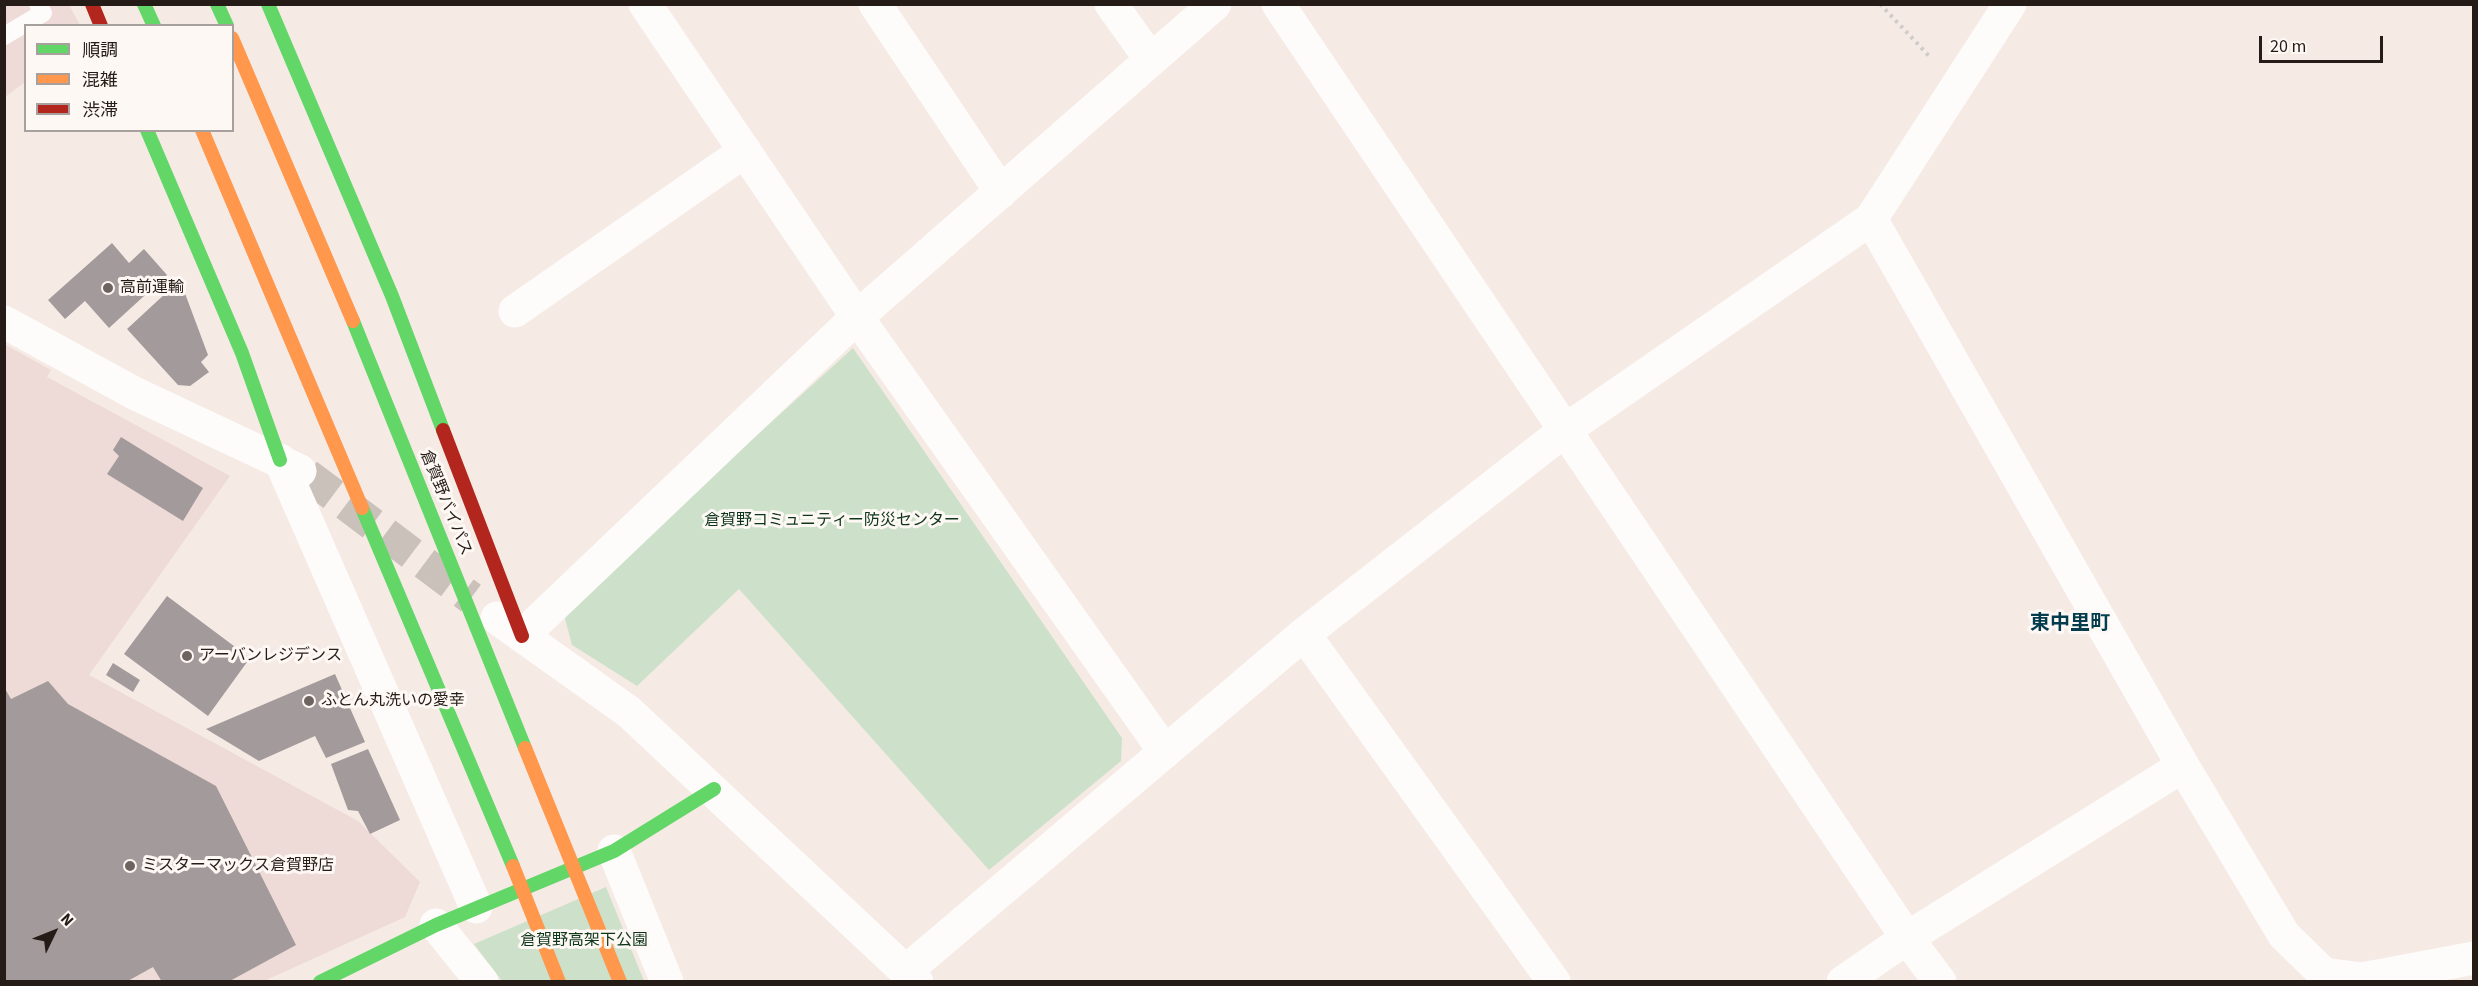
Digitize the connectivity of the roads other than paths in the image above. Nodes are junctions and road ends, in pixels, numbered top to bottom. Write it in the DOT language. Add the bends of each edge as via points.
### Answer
graph roads {
  1 [pos="38,4"];
  2 [pos="92,4"];
  3 [pos="144,4"];
  4 [pos="217,4"];
  5 [pos="268,4"];
  6 [pos="645,4"];
  7 [pos="875,4"];
  8 [pos="1112,4"];
  9 [pos="1215,4"];
  10 [pos="1278,4"];
  11 [pos="2010,4"];
  12 [pos="24,24"];
  13 [pos="24,24"];
  14 [pos="100,24"];
  15 [pos="153,24"];
  16 [pos="226,24"];
  17 [pos="4,36"];
  18 [pos="234,44"];
  19 [pos="1151,60"];
  20 [pos="148,132"];
  21 [pos="203,132"];
  22 [pos="745,152"];
  23 [pos="1001,192"];
  24 [pos="1871,219"];
  25 [pos="515,311"];
  26 [pos="857,317"];
  27 [pos="4,322"];
  28 [pos="1564,431"];
  29 [pos="294,467"];
  30 [pos="510,627"];
  31 [pos="1304,634"];
  32 [pos="1166,752"];
  33 [pos="2183,766"];
  34 [pos="714,789"];
  35 [pos="614,851"];
  36 [pos="477,907"];
  37 [pos="436,925"];
  38 [pos="1906,938"];
  39 [pos="2474,958"];
  40 [pos="912,976"];
  41 [pos="2361,980"];
  42 [pos="320,981"];
  43 [pos="482,981"];
  44 [pos="559,981"];
  45 [pos="620,981"];
  46 [pos="667,981"];
  47 [pos="1554,981"];
  48 [pos="1843,981"];
  49 [pos="1940,981"];
  1 -- 13 [label="lane" via="43,13"];
  2 -- 14 [label="main road"];
  3 -- 15 [label="main road"];
  4 -- 16 [label="main road"];
  5 -- 30 [label="main road" via="392,296"];
  6 -- 22 [label="street"];
  7 -- 23 [label="street"];
  8 -- 19 [label="street"];
  9 -- 19 [label="street"];
  10 -- 28 [label="street"];
  11 -- 24 [label="street"];
  12 -- 17 [label="lane"];
  18 -- 45 [label="main road, 倉賀野バイパス" via="349,312"];
  19 -- 23 [label="street"];
  20 -- 29 [label="main road"];
  21 -- 44 [label="main road"];
  22 -- 25 [label="street"];
  22 -- 26 [label="street"];
  23 -- 26 [label="street"];
  24 -- 28 [label="street"];
  24 -- 33 [label="street"];
  26 -- 30 [label="street"];
  26 -- 32 [label="street"];
  27 -- 29 [label="street" via="134,393"];
  28 -- 31 [label="street"];
  28 -- 38 [label="street"];
  29 -- 36 [label="street"];
  30 -- 34 [label="street" via="629,712"];
  31 -- 32 [label="street"];
  31 -- 47 [label="street"];
  32 -- 40 [label="street"];
  33 -- 38 [label="street"];
  33 -- 41 [label="street" via="2284,935 2324,974"];
  34 -- 35 [label="main road"];
  34 -- 40 [label="street"];
  35 -- 36 [label="main road"];
  35 -- 46 [label="street"];
  36 -- 37 [label="main road"];
  37 -- 42 [label="main road"];
  37 -- 43 [label="street"];
  38 -- 48 [label="street"];
  38 -- 49 [label="street"];
  39 -- 41 [label="street"];
}
